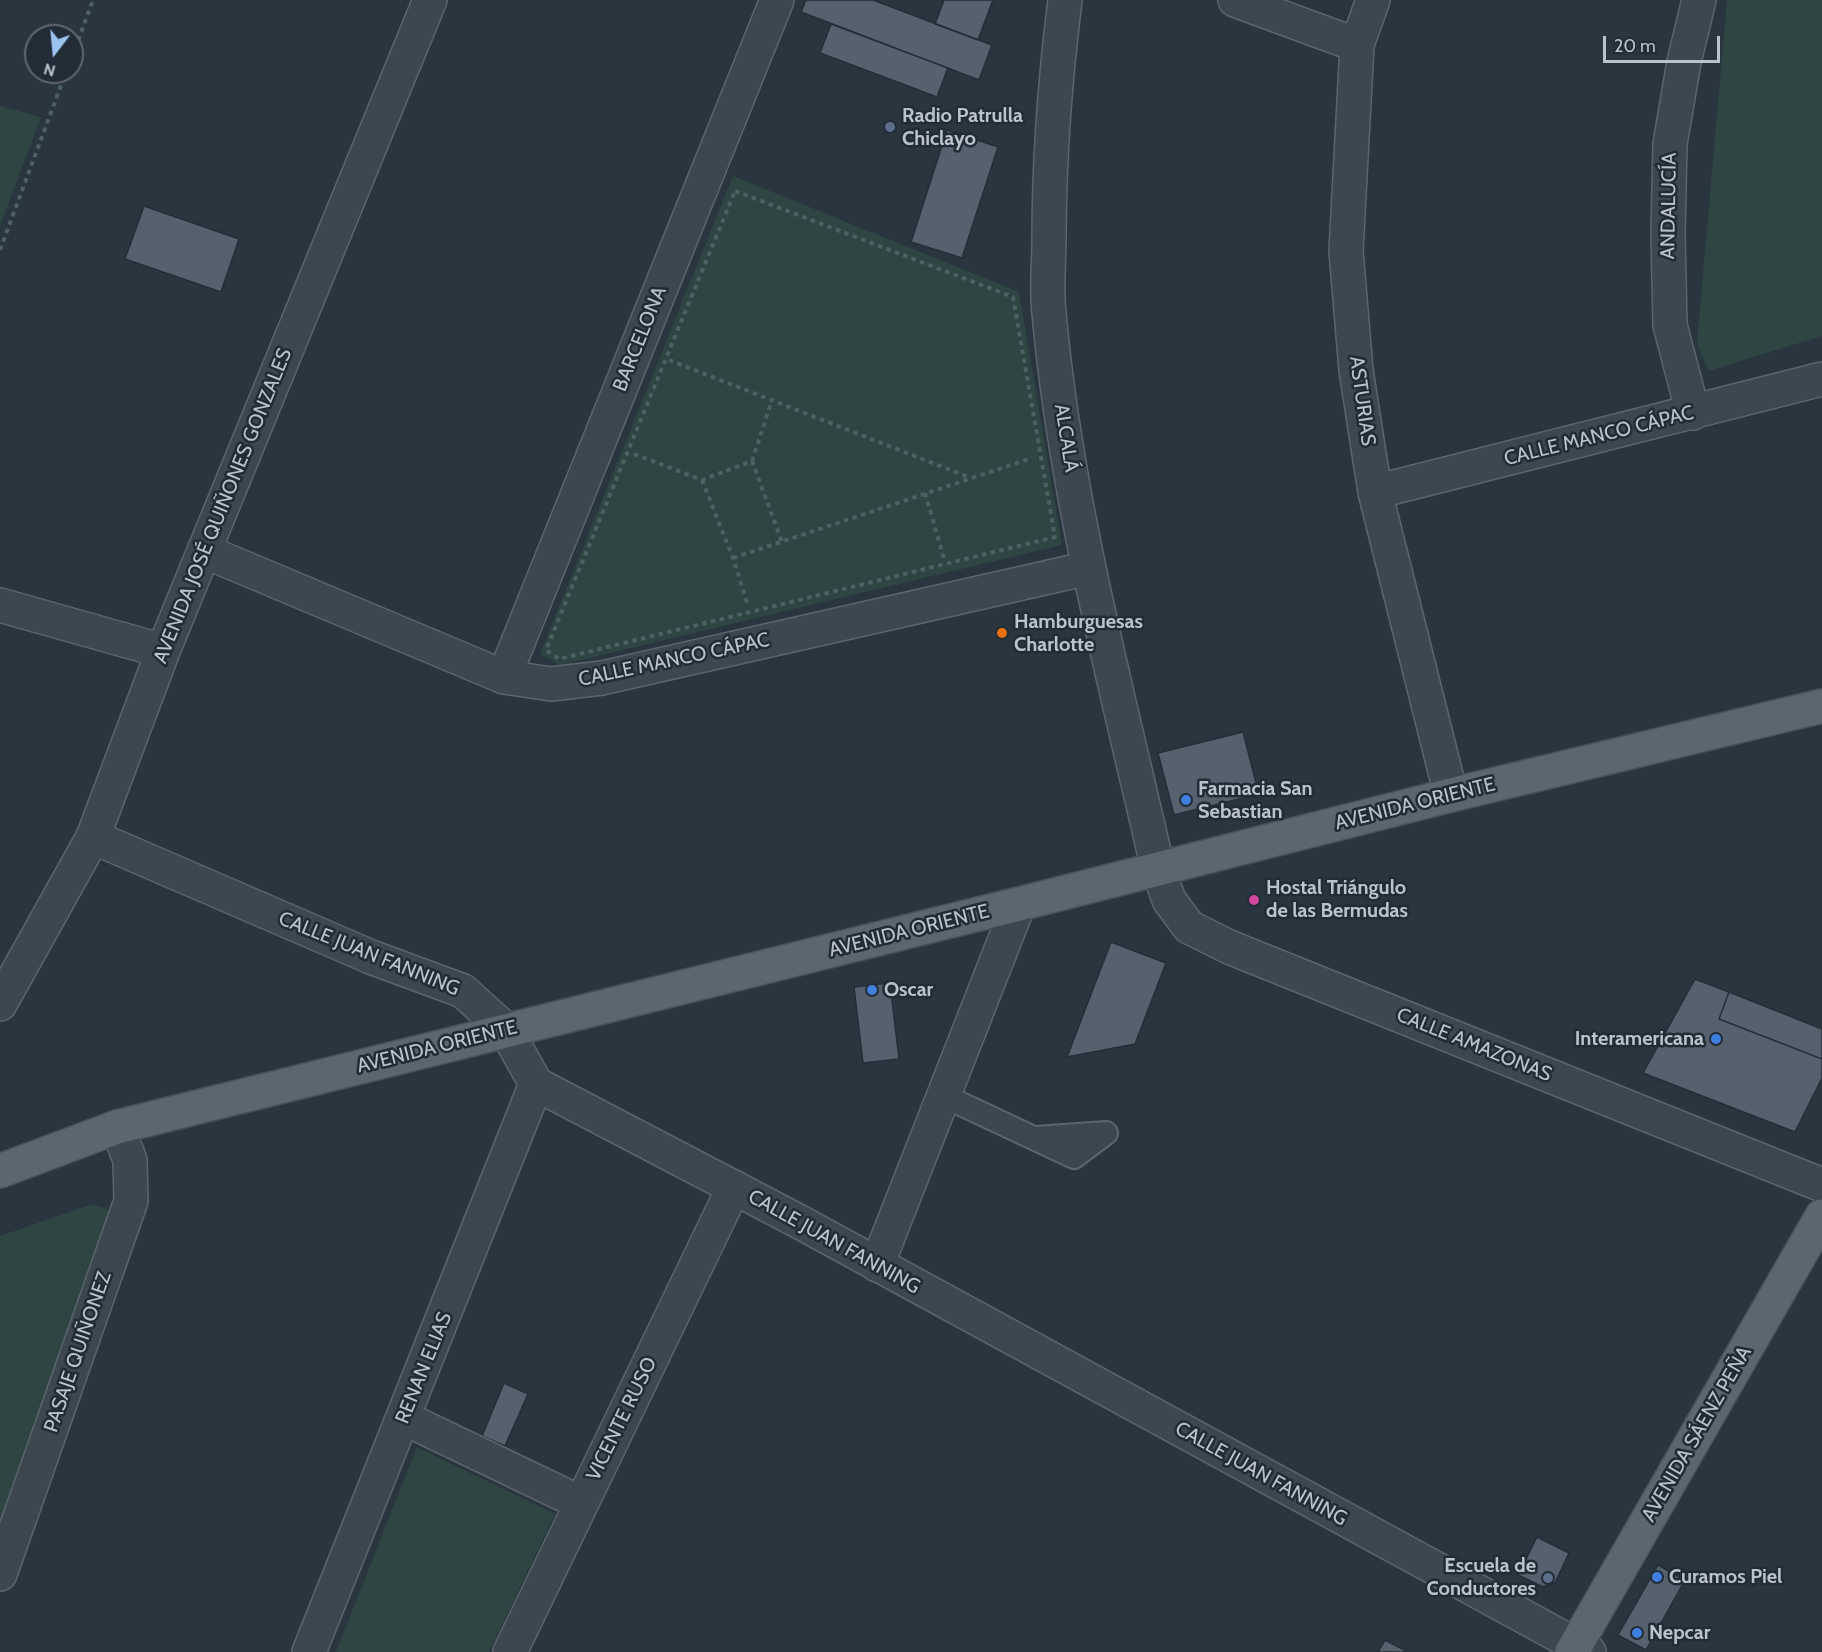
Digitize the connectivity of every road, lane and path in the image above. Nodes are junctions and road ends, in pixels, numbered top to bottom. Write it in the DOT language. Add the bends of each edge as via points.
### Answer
graph roads {
  1 [pos="93,0"];
  2 [pos="430,0"];
  3 [pos="777,0"];
  4 [pos="1065,0"];
  5 [pos="1235,0"];
  6 [pos="1373,0"];
  7 [pos="1700,0"];
  8 [pos="84,24"];
  9 [pos="1357,45"];
  10 [pos="62,84"];
  11 [pos="0,250"];
  12 [pos="666,359"];
  13 [pos="1822,379"];
  14 [pos="772,400"];
  15 [pos="1693,413"];
  16 [pos="628,452"];
  17 [pos="1041,455"];
  18 [pos="752,461"];
  19 [pos="971,478"];
  20 [pos="702,480"];
  21 [pos="1376,492"];
  22 [pos="925,493"];
  23 [pos="782,542"];
  24 [pos="204,551"];
  25 [pos="733,558"];
  26 [pos="946,566"];
  27 [pos="1089,568"];
  28 [pos="0,605"];
  29 [pos="750,613"];
  30 [pos="163,651"];
  31 [pos="504,677"];
  32 [pos="1822,706"];
  33 [pos="1451,795"];
  34 [pos="93,837"];
  35 [pos="1158,869"];
  36 [pos="1019,904"];
  37 [pos="0,1004"];
  38 [pos="506,1030"];
  39 [pos="536,1084"];
  40 [pos="944,1096"];
  41 [pos="117,1127"];
  42 [pos="1033,1138"];
  43 [pos="0,1171"];
  44 [pos="1822,1185"];
  45 [pos="734,1187"];
  46 [pos="1822,1216"];
  47 [pos="877,1265"];
  48 [pos="404,1418"];
  49 [pos="581,1503"];
  50 [pos="0,1574"];
  51 [pos="1579,1650"];
  52 [pos="309,1652"];
  53 [pos="510,1652"];
  1 -- 8 [label="path"];
  2 -- 24 [label="street, AVENIDA JOSÉ QUIÑONES GONZALES"];
  3 -- 31 [label="street, BARCELONA"];
  4 -- 27 [label="street, ALCALÁ" via="1056,68 1049,188 1048,311"];
  5 -- 9 [label="street"];
  6 -- 9 [label="street, ASTURIAS"];
  7 -- 15 [label="street, ANDALUCÍA" via="1684,62 1670,144 1668,232 1670,325"];
  9 -- 21 [label="street, ASTURIAS" via="1346,250 1356,370"];
  10 -- 11 [label="path"];
  12 -- 14 [label="path"];
  12 -- 16 [label="path"];
  12 -- 17 [label="path" via="735,191 1013,297"];
  13 -- 15 [label="street, CALLE MANCO CÁPAC"];
  14 -- 18 [label="path"];
  14 -- 19 [label="path"];
  15 -- 21 [label="street, CALLE MANCO CÁPAC"];
  16 -- 20 [label="path"];
  16 -- 29 [label="path" via="546,650 559,659"];
  17 -- 19 [label="path"];
  17 -- 26 [label="path" via="1055,537"];
  18 -- 20 [label="path"];
  18 -- 23 [label="path"];
  19 -- 22 [label="path"];
  20 -- 25 [label="path"];
  21 -- 33 [label="street, ASTURIAS"];
  22 -- 23 [label="path"];
  22 -- 26 [label="path"];
  23 -- 25 [label="path"];
  24 -- 30 [label="street, AVENIDA JOSÉ QUIÑONES GONZALES"];
  24 -- 31 [label="street, CALLE MANCO CÁPAC"];
  25 -- 29 [label="path"];
  26 -- 29 [label="path"];
  27 -- 31 [label="street, CALLE MANCO CÁPAC" via="602,678 551,684"];
  27 -- 35 [label="street, ALCALÁ"];
  28 -- 30 [label="street"];
  30 -- 34 [label="street, AVENIDA JOSÉ QUIÑONES GONZALES"];
  32 -- 33 [label="main road, AVENIDA ORIENTE"];
  33 -- 35 [label="main road, AVENIDA ORIENTE"];
  34 -- 37 [label="street, AVENIDA JOSÉ QUIÑONES GONZALES"];
  34 -- 38 [label="street, CALLE JUAN FANNING" via="371,957 463,990"];
  35 -- 36 [label="main road, AVENIDA ORIENTE"];
  35 -- 44 [label="street, CALLE AMAZONAS" via="1168,900 1189,927 1229,947"];
  36 -- 38 [label="main road, AVENIDA ORIENTE"];
  36 -- 40 [label="street"];
  38 -- 39 [label="street, CALLE JUAN FANNING"];
  38 -- 41 [label="main road, AVENIDA ORIENTE"];
  39 -- 45 [label="street, CALLE JUAN FANNING"];
  39 -- 48 [label="street, RENAN ELIAS"];
  40 -- 42 [label="lane"];
  40 -- 47 [label="street"];
  41 -- 43 [label="main road, AVENIDA ORIENTE"];
  41 -- 50 [label="street, PASAJE QUIÑONEZ" via="130,1160 131,1201"];
  45 -- 47 [label="street, CALLE JUAN FANNING"];
  45 -- 49 [label="street, VICENTE RUSO"];
  46 -- 51 [label="main road, AVENIDA SÁENZ PEÑA"];
  47 -- 51 [label="street, CALLE JUAN FANNING"];
  48 -- 49 [label="street"];
  48 -- 52 [label="street, RENAN ELIAS"];
  49 -- 53 [label="street, VICENTE RUSO"];
}
